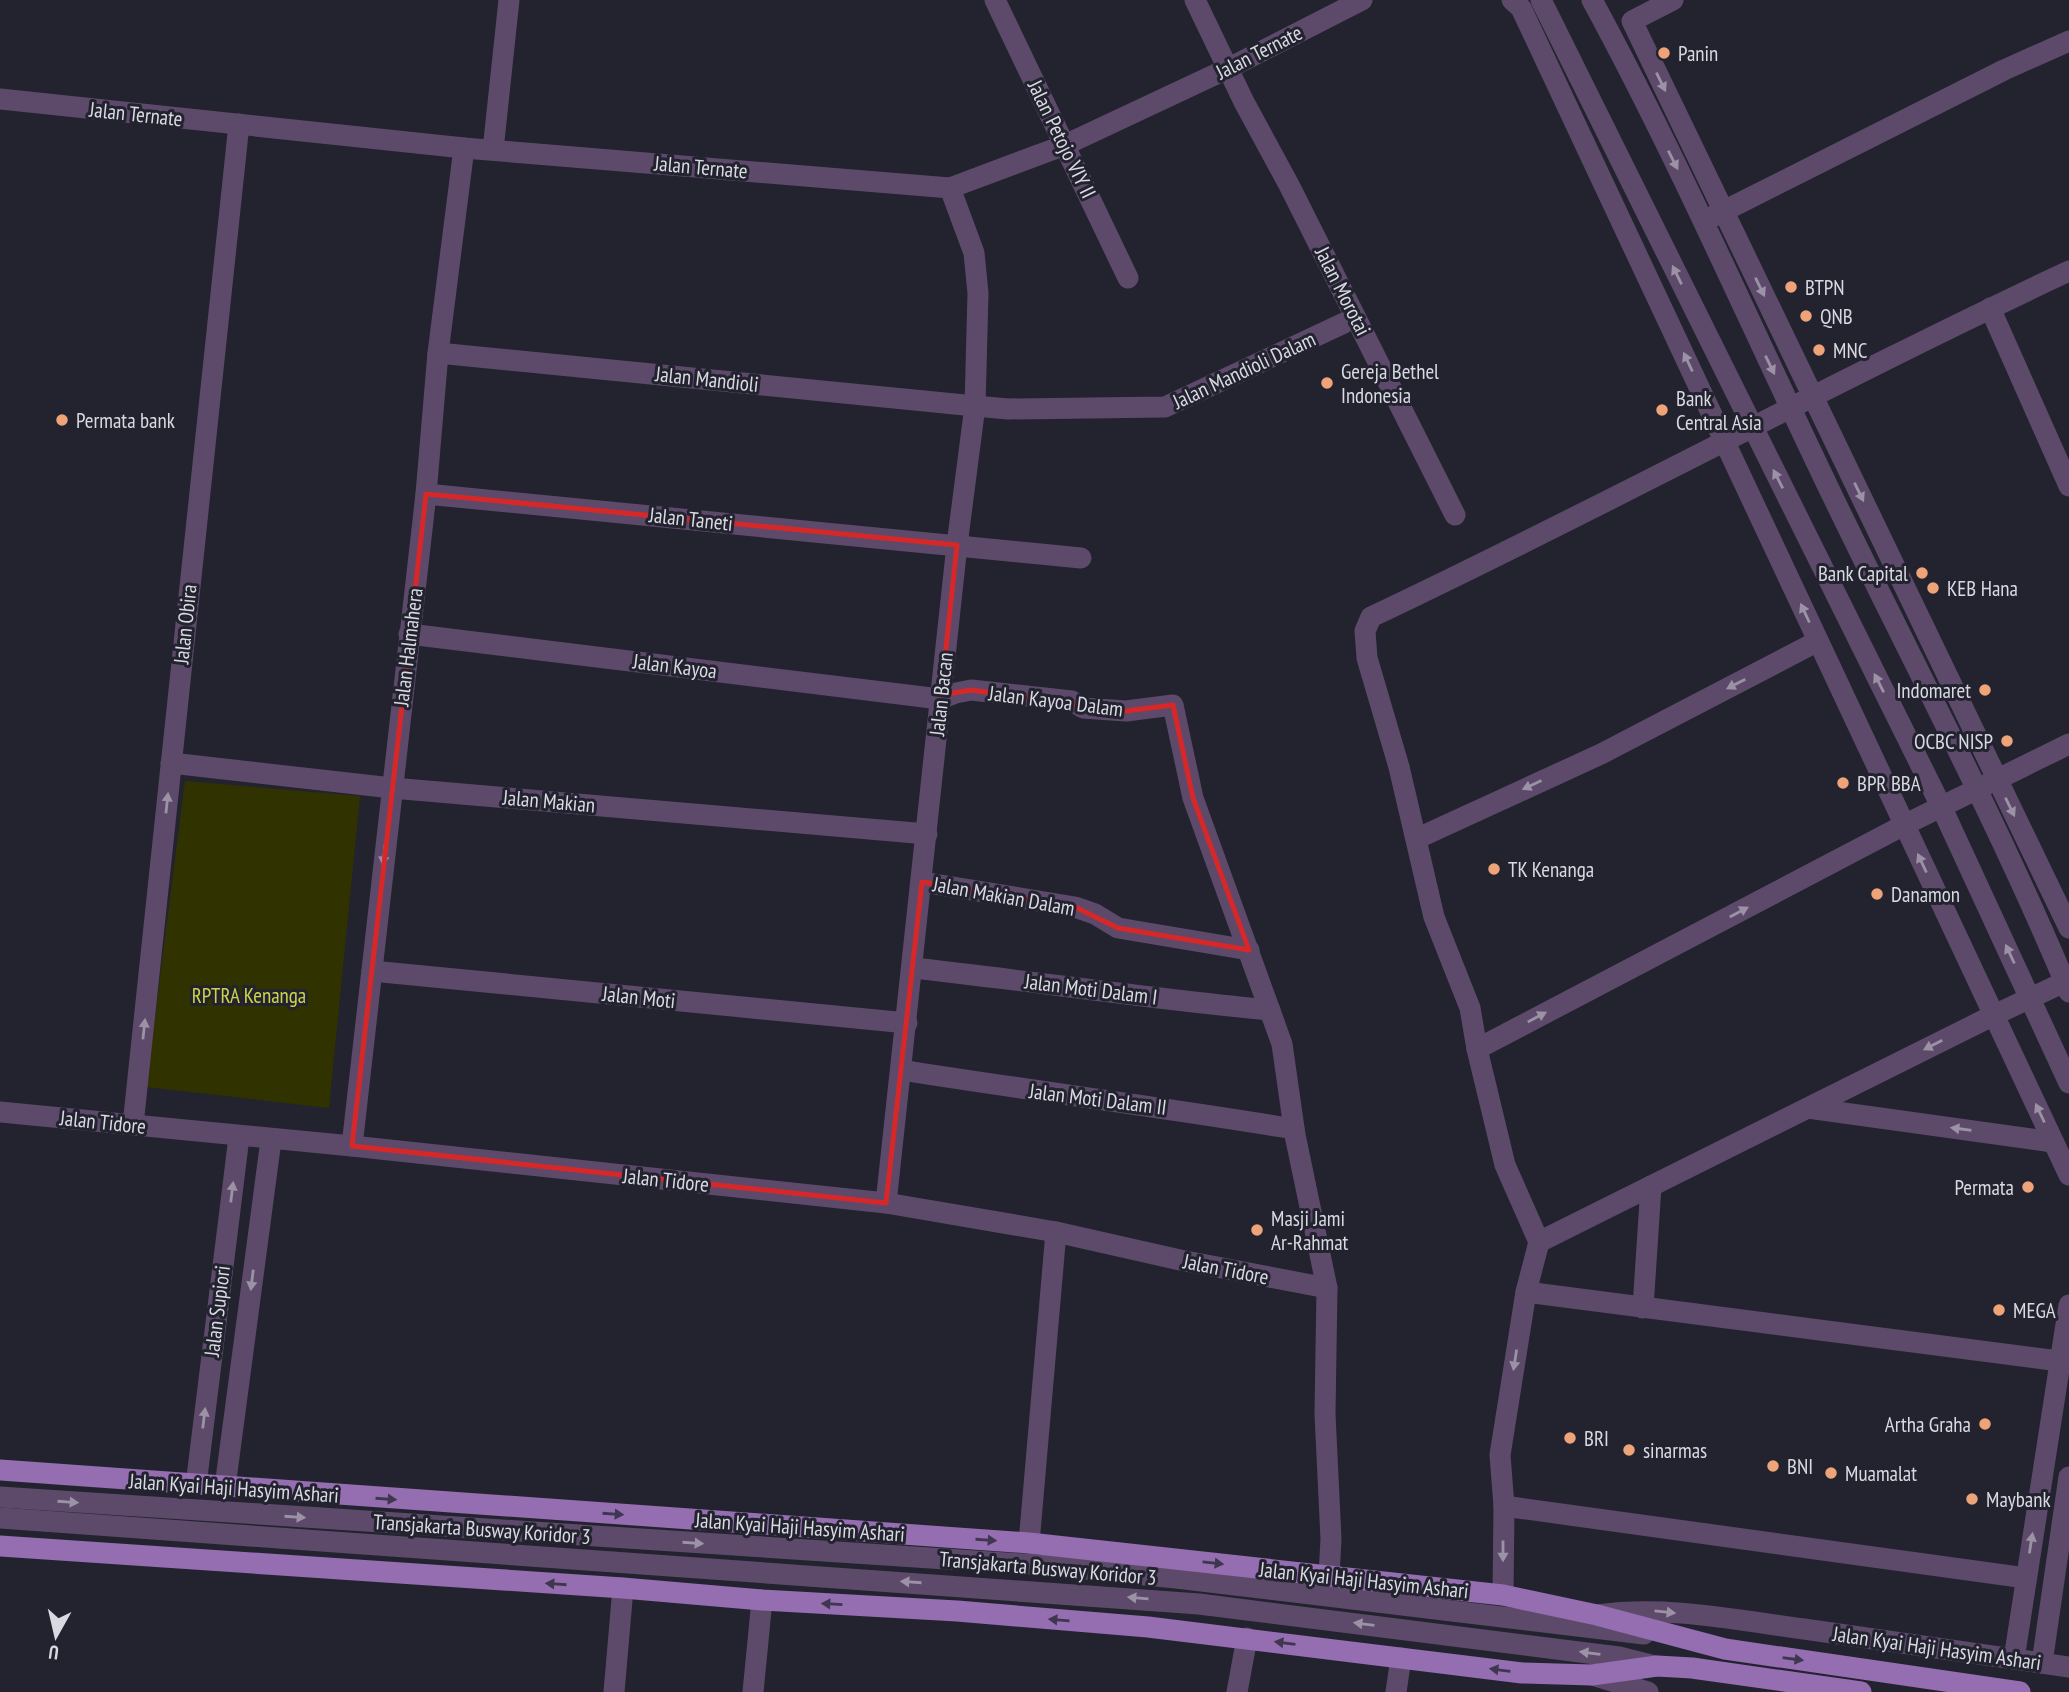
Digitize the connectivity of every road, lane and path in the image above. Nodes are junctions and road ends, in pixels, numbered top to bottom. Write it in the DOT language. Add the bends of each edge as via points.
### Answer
graph roads {
  1 [pos="509,0"];
  2 [pos="995,0"];
  3 [pos="1195,0"];
  4 [pos="1363,0"];
  5 [pos="1592,0"];
  6 [pos="1673,0"];
  7 [pos="1529,2"];
  8 [pos="2069,41"];
  9 [pos="1229,68"];
  10 [pos="0,99"];
  11 [pos="239,124"];
  12 [pos="1065,145"];
  13 [pos="464,148"];
  14 [pos="493,150"];
  15 [pos="950,188"];
  16 [pos="1723,212"];
  17 [pos="1702,222"];
  18 [pos="2069,271"];
  19 [pos="1128,278"];
  20 [pos="1990,308"];
  21 [pos="1344,323"];
  22 [pos="439,353"];
  23 [pos="1812,395"];
  24 [pos="975,406"];
  25 [pos="1790,407"];
  26 [pos="1751,427"];
  27 [pos="1724,440"];
  28 [pos="2069,486"];
  29 [pos="426,494"];
  30 [pos="1455,515"];
  31 [pos="957,545"];
  32 [pos="1081,558"];
  33 [pos="409,634"];
  34 [pos="1818,641"];
  35 [pos="940,698"];
  36 [pos="2069,744"];
  37 [pos="171,762"];
  38 [pos="1997,780"];
  39 [pos="392,788"];
  40 [pos="1975,789"];
  41 [pos="1941,806"];
  42 [pos="1904,825"];
  43 [pos="927,834"];
  44 [pos="1416,839"];
  45 [pos="922,882"];
  46 [pos="2069,928"];
  47 [pos="1249,950"];
  48 [pos="913,968"];
  49 [pos="372,971"];
  50 [pos="2068,985"];
  51 [pos="2030,998"];
  52 [pos="1270,1010"];
  53 [pos="1994,1015"];
  54 [pos="907,1023"];
  55 [pos="1477,1049"];
  56 [pos="901,1070"];
  57 [pos="2069,1083"];
  58 [pos="1808,1108"];
  59 [pos="0,1112"];
  60 [pos="133,1125"];
  61 [pos="1294,1129"];
  62 [pos="239,1137"];
  63 [pos="271,1140"];
  64 [pos="2053,1142"];
  65 [pos="352,1146"];
  66 [pos="2069,1175"];
  67 [pos="1651,1186"];
  68 [pos="886,1203"];
  69 [pos="1055,1232"];
  70 [pos="1539,1242"];
  71 [pos="1327,1288"];
  72 [pos="1525,1292"];
  73 [pos="2069,1306"];
  74 [pos="1643,1308"];
  75 [pos="2059,1361"];
  76 [pos="0,1456"];
  77 [pos="0,1470"];
  78 [pos="84,1476"];
  79 [pos="2069,1477"];
  80 [pos="196,1485"];
  81 [pos="225,1488"];
  82 [pos="0,1497"];
  83 [pos="1504,1506"];
  84 [pos="0,1518"];
  85 [pos="1029,1543"];
  86 [pos="0,1546"];
  87 [pos="1329,1576"];
  88 [pos="2026,1578"];
  89 [pos="623,1588"];
  90 [pos="1503,1595"];
  91 [pos="762,1600"];
  92 [pos="1597,1615"];
  93 [pos="1675,1636"];
  94 [pos="1247,1638"];
  95 [pos="1402,1658"];
  96 [pos="2014,1659"];
  97 [pos="2042,1663"];
  98 [pos="1657,1667"];
  99 [pos="2069,1667"];
  100 [pos="1592,1675"];
  101 [pos="614,1692"];
  102 [pos="753,1692"];
  103 [pos="1237,1692"];
  104 [pos="1396,1692"];
  105 [pos="1648,1692"];
  106 [pos="1861,1692"];
  107 [pos="2020,1692"];
  1 -- 14 [label="street"];
  2 -- 12 [label="street, Jalan Petojo VIY II"];
  3 -- 9 [label="street, Jalan Morotai"];
  4 -- 9 [label="street, Jalan Ternate"];
  5 -- 17 [label="street, one-way"];
  6 -- 16 [label="street, one-way" via="1632,21"];
  26 -- 7 [label="street, one-way"];
  27 -- 7 [label="street, one-way"];
  8 -- 16 [label="street"];
  9 -- 12 [label="street, Jalan Ternate"];
  9 -- 30 [label="street, Jalan Morotai"];
  10 -- 11 [label="street, Jalan Ternate"];
  11 -- 13 [label="street, Jalan Ternate"];
  11 -- 37 [label="street, Jalan Obira"];
  12 -- 15 [label="street, Jalan Ternate"];
  12 -- 19 [label="street, Jalan Petojo VIY II"];
  13 -- 14 [label="street, Jalan Ternate"];
  13 -- 22 [label="street, Jalan Halmahera"];
  14 -- 15 [label="street, Jalan Ternate"];
  15 -- 24 [label="street, Jalan Bacan" via="974,253 978,293"];
  16 -- 17 [label="street"];
  16 -- 23 [label="street, one-way"];
  17 -- 25 [label="street, one-way"];
  18 -- 20 [label="street"];
  20 -- 23 [label="street"];
  20 -- 28 [label="street"];
  21 -- 24 [label="street, Jalan Mandioli Dalam" via="1164,407"];
  22 -- 24 [label="street, Jalan Mandioli"];
  22 -- 29 [label="street, Jalan Halmahera"];
  23 -- 25 [label="street"];
  23 -- 38 [label="street, one-way"];
  24 -- 31 [label="street, Jalan Bacan"];
  25 -- 26 [label="street"];
  25 -- 40 [label="street"];
  26 -- 27 [label="street"];
  41 -- 26 [label="street, one-way"];
  34 -- 27 [label="street, one-way"];
  27 -- 44 [label="street" via="1371,617 1365,631 1367,658"];
  29 -- 31 [label="street, Jalan Taneti"];
  29 -- 33 [label="street, Jalan Halmahera"];
  31 -- 32 [label="street, Jalan Taneti"];
  31 -- 35 [label="street, Jalan Bacan"];
  33 -- 35 [label="street, Jalan Kayoa"];
  33 -- 39 [label="street, Jalan Halmahera"];
  34 -- 42 [label="street"];
  34 -- 44 [label="street, one-way" via="1601,754"];
  35 -- 43 [label="street, Jalan Bacan"];
  35 -- 47 [label="street, Jalan Kayoa Dalam" via="971,691 1072,701 1087,709 1126,711 1173,705 1193,798"];
  36 -- 38 [label="street"];
  37 -- 39 [label="street, Jalan Makian"];
  60 -- 37 [label="street, Jalan Obira, one-way"];
  38 -- 40 [label="street"];
  38 -- 46 [label="street, one-way"];
  39 -- 43 [label="street, Jalan Makian"];
  39 -- 49 [label="street, Jalan Halmahera, one-way"];
  40 -- 41 [label="street"];
  40 -- 50 [label="street"];
  41 -- 42 [label="street"];
  51 -- 41 [label="street, one-way"];
  53 -- 42 [label="street, one-way"];
  55 -- 42 [label="street, one-way"];
  43 -- 45 [label="street, Jalan Bacan"];
  44 -- 55 [label="street" via="1434,917 1470,1008"];
  45 -- 47 [label="street, Jalan Makian Dalam" via="1075,907 1118,928"];
  45 -- 48 [label="street, Jalan Bacan"];
  47 -- 52 [label="street"];
  48 -- 52 [label="street, Jalan Moti Dalam I"];
  48 -- 54 [label="street, Jalan Bacan"];
  49 -- 54 [label="street, Jalan Moti"];
  49 -- 65 [label="street, Jalan Halmahera"];
  50 -- 51 [label="street"];
  51 -- 53 [label="street"];
  51 -- 57 [label="street"];
  52 -- 61 [label="street" via="1282,1044"];
  53 -- 58 [label="street, one-way"];
  64 -- 53 [label="street, one-way"];
  54 -- 56 [label="street, Jalan Bacan"];
  55 -- 70 [label="street" via="1505,1165"];
  56 -- 61 [label="street, Jalan Moti Dalam II"];
  56 -- 68 [label="street, Jalan Bacan"];
  64 -- 58 [label="street, one-way"];
  58 -- 67 [label="street"];
  59 -- 60 [label="street, Jalan Tidore"];
  60 -- 62 [label="street, Jalan Tidore"];
  61 -- 71 [label="street"];
  62 -- 63 [label="street, Jalan Tidore"];
  80 -- 62 [label="street, Jalan Supiori, one-way"];
  63 -- 65 [label="street, Jalan Tidore"];
  63 -- 81 [label="street, Jalan Supiori, one-way"];
  64 -- 66 [label="street"];
  65 -- 68 [label="street, Jalan Tidore"];
  67 -- 70 [label="street"];
  67 -- 74 [label="street"];
  68 -- 69 [label="street, Jalan Tidore"];
  69 -- 71 [label="street, Jalan Tidore"];
  69 -- 85 [label="street"];
  70 -- 72 [label="street"];
  71 -- 87 [label="street"];
  72 -- 74 [label="street"];
  72 -- 83 [label="street, one-way" via="1500,1455"];
  73 -- 75 [label="street"];
  74 -- 75 [label="street"];
  88 -- 75 [label="street, one-way"];
  76 -- 78 [label="main road"];
  77 -- 78 [label="main road, Jalan Kyai Haji Hasyim Ashari"];
  78 -- 80 [label="main road, Jalan Kyai Haji Hasyim Ashari"];
  79 -- 97 [label="street"];
  80 -- 81 [label="main road, Jalan Kyai Haji Hasyim Ashari"];
  81 -- 85 [label="main road, Jalan Kyai Haji Hasyim Ashari, one-way"];
  82 -- 93 [label="street, Transjakarta Busway Koridor 3, one-way" via="1054,1566"];
  83 -- 88 [label="street"];
  83 -- 90 [label="street, one-way"];
  98 -- 84 [label="street, Transjakarta Busway Koridor 3, one-way" via="1619,1657 1186,1602"];
  85 -- 87 [label="main road, Jalan Kyai Haji Hasyim Ashari, one-way"];
  89 -- 86 [label="main road, one-way"];
  87 -- 90 [label="main road, Jalan Kyai Haji Hasyim Ashari"];
  88 -- 96 [label="street"];
  89 -- 91 [label="main road"];
  89 -- 101 [label="street"];
  90 -- 92 [label="main road, Jalan Kyai Haji Hasyim Ashari"];
  94 -- 91 [label="main road, one-way" via="957,1611"];
  91 -- 102 [label="street"];
  92 -- 93 [label="main road, Jalan Kyai Haji Hasyim Ashari"];
  92 -- 96 [label="street, Jalan Kyai Haji Hasyim Ashari, one-way" via="1654,1611"];
  93 -- 107 [label="main road, Jalan Kyai Haji Hasyim Ashari, one-way" via="1725,1649"];
  95 -- 94 [label="main road, one-way"];
  94 -- 103 [label="street"];
  100 -- 95 [label="main road, one-way" via="1522,1673"];
  95 -- 104 [label="street"];
  96 -- 97 [label="street, Jalan Kyai Haji Hasyim Ashari"];
  97 -- 99 [label="street, Jalan Kyai Haji Hasyim Ashari"];
  98 -- 100 [label="main road"];
  98 -- 106 [label="main road" via="1726,1671"];
  100 -- 105 [label="street"];
}
